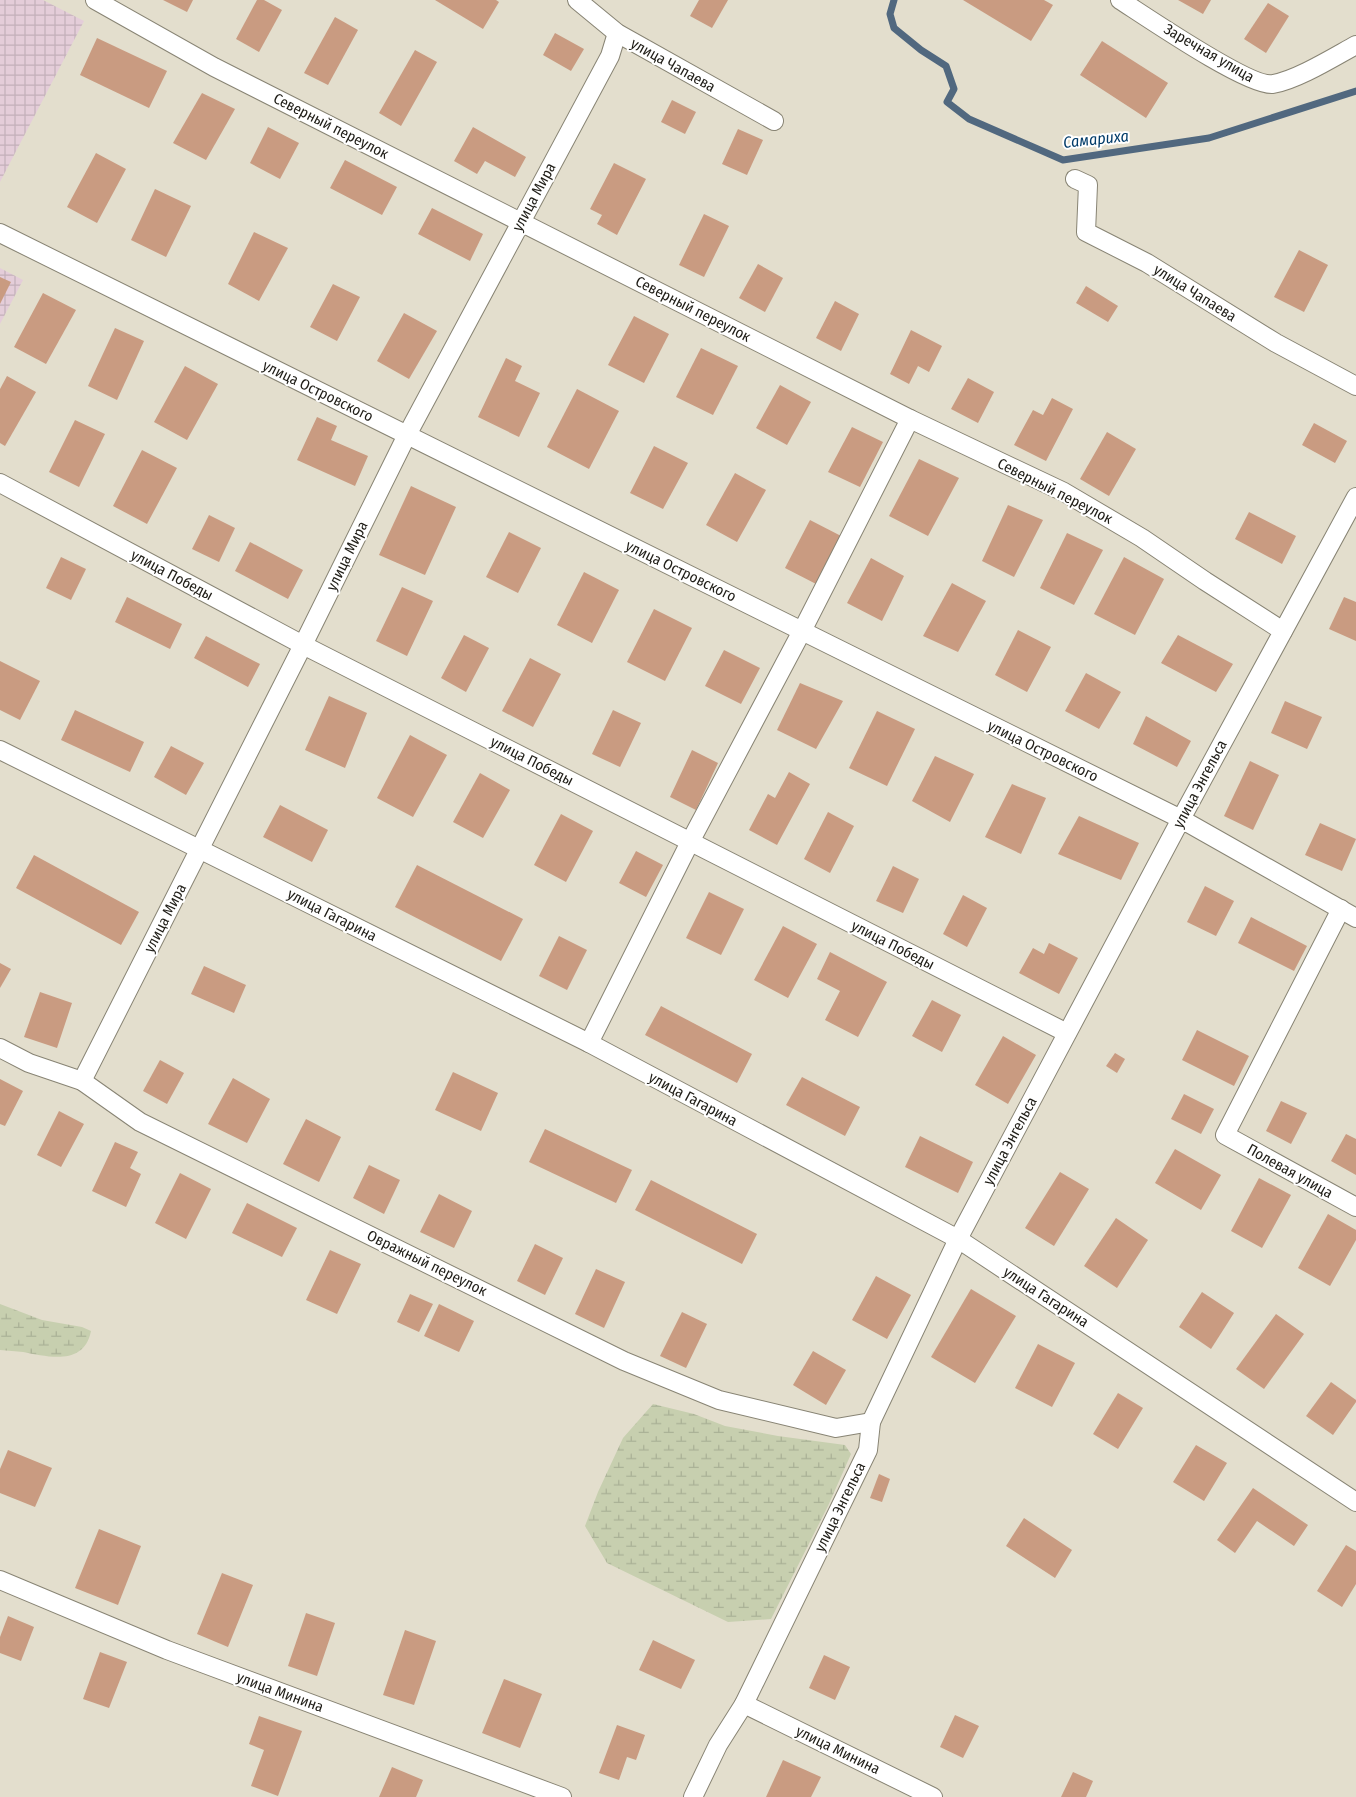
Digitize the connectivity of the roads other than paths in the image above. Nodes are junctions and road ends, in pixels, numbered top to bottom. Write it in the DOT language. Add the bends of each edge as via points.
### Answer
graph roads {
  1 [pos="95,0"];
  2 [pos="577,0"];
  3 [pos="1120,0"];
  4 [pos="617,33"];
  5 [pos="1356,45"];
  6 [pos="774,121"];
  7 [pos="1075,179"];
  8 [pos="521,221"];
  9 [pos="0,233"];
  10 [pos="1356,386"];
  11 [pos="910,419"];
  12 [pos="407,435"];
  13 [pos="0,483"];
  14 [pos="1356,497"];
  15 [pos="802,631"];
  16 [pos="1283,631"];
  17 [pos="303,645"];
  18 [pos="0,750"];
  19 [pos="1181,819"];
  20 [pos="690,842"];
  21 [pos="200,849"];
  22 [pos="1348,914"];
  23 [pos="1067,1033"];
  24 [pos="589,1043"];
  25 [pos="0,1048"];
  26 [pos="82,1081"];
  27 [pos="1356,1207"];
  28 [pos="958,1239"];
  29 [pos="871,1422"];
  30 [pos="1356,1502"];
  31 [pos="0,1580"];
  32 [pos="744,1704"];
  33 [pos="562,1797"];
  34 [pos="692,1797"];
  35 [pos="932,1797"];
  1 -- 8 [label="street, Северный переулок" via="214,67"];
  2 -- 4 [label="street, улица Чапаева"];
  3 -- 5 [label="street, Заречная улица" via="1256,82 1272,84 1301,74"];
  4 -- 6 [label="street, улица Чапаева"];
  4 -- 8 [label="street, улица Мира" via="610,56"];
  7 -- 10 [label="street, улица Чапаева" via="1088,185 1086,232 1147,263 1276,343"];
  8 -- 11 [label="street, Северный переулок"];
  8 -- 12 [label="street, улица Мира"];
  9 -- 12 [label="street, улица Островского"];
  11 -- 15 [label="street"];
  11 -- 16 [label="street, Северный переулок" via="1064,492 1142,538"];
  12 -- 15 [label="street, улица Островского"];
  12 -- 17 [label="street, улица Мира"];
  13 -- 17 [label="street, улица Победы"];
  14 -- 16 [label="street, улица Энгельса"];
  15 -- 19 [label="street, улица Островского"];
  15 -- 20 [label="street"];
  16 -- 19 [label="street, улица Энгельса"];
  17 -- 20 [label="street, улица Победы"];
  17 -- 21 [label="street, улица Мира"];
  18 -- 21 [label="street, улица Гагарина"];
  19 -- 22 [label="street, улица Островского"];
  19 -- 23 [label="street, улица Энгельса"];
  20 -- 23 [label="street, улица Победы"];
  20 -- 24 [label="street"];
  21 -- 24 [label="street, улица Гагарина"];
  21 -- 26 [label="street, улица Мира"];
  22 -- 27 [label="street, Полевая улица" via="1225,1135"];
  23 -- 28 [label="street, улица Энгельса"];
  24 -- 28 [label="street, улица Гагарина"];
  25 -- 26 [label="street, Овражный переулок" via="28,1062"];
  26 -- 29 [label="street, Овражный переулок" via="140,1122 624,1361 719,1400 836,1428"];
  28 -- 29 [label="street, улица Энгельса"];
  28 -- 30 [label="street, улица Гагарина"];
  29 -- 32 [label="street, улица Энгельса" via="868,1450"];
  31 -- 33 [label="street, улица Минина" via="167,1650"];
  32 -- 34 [label="street, улица Энгельса" via="718,1745"];
  32 -- 35 [label="street, улица Минина"];
}
